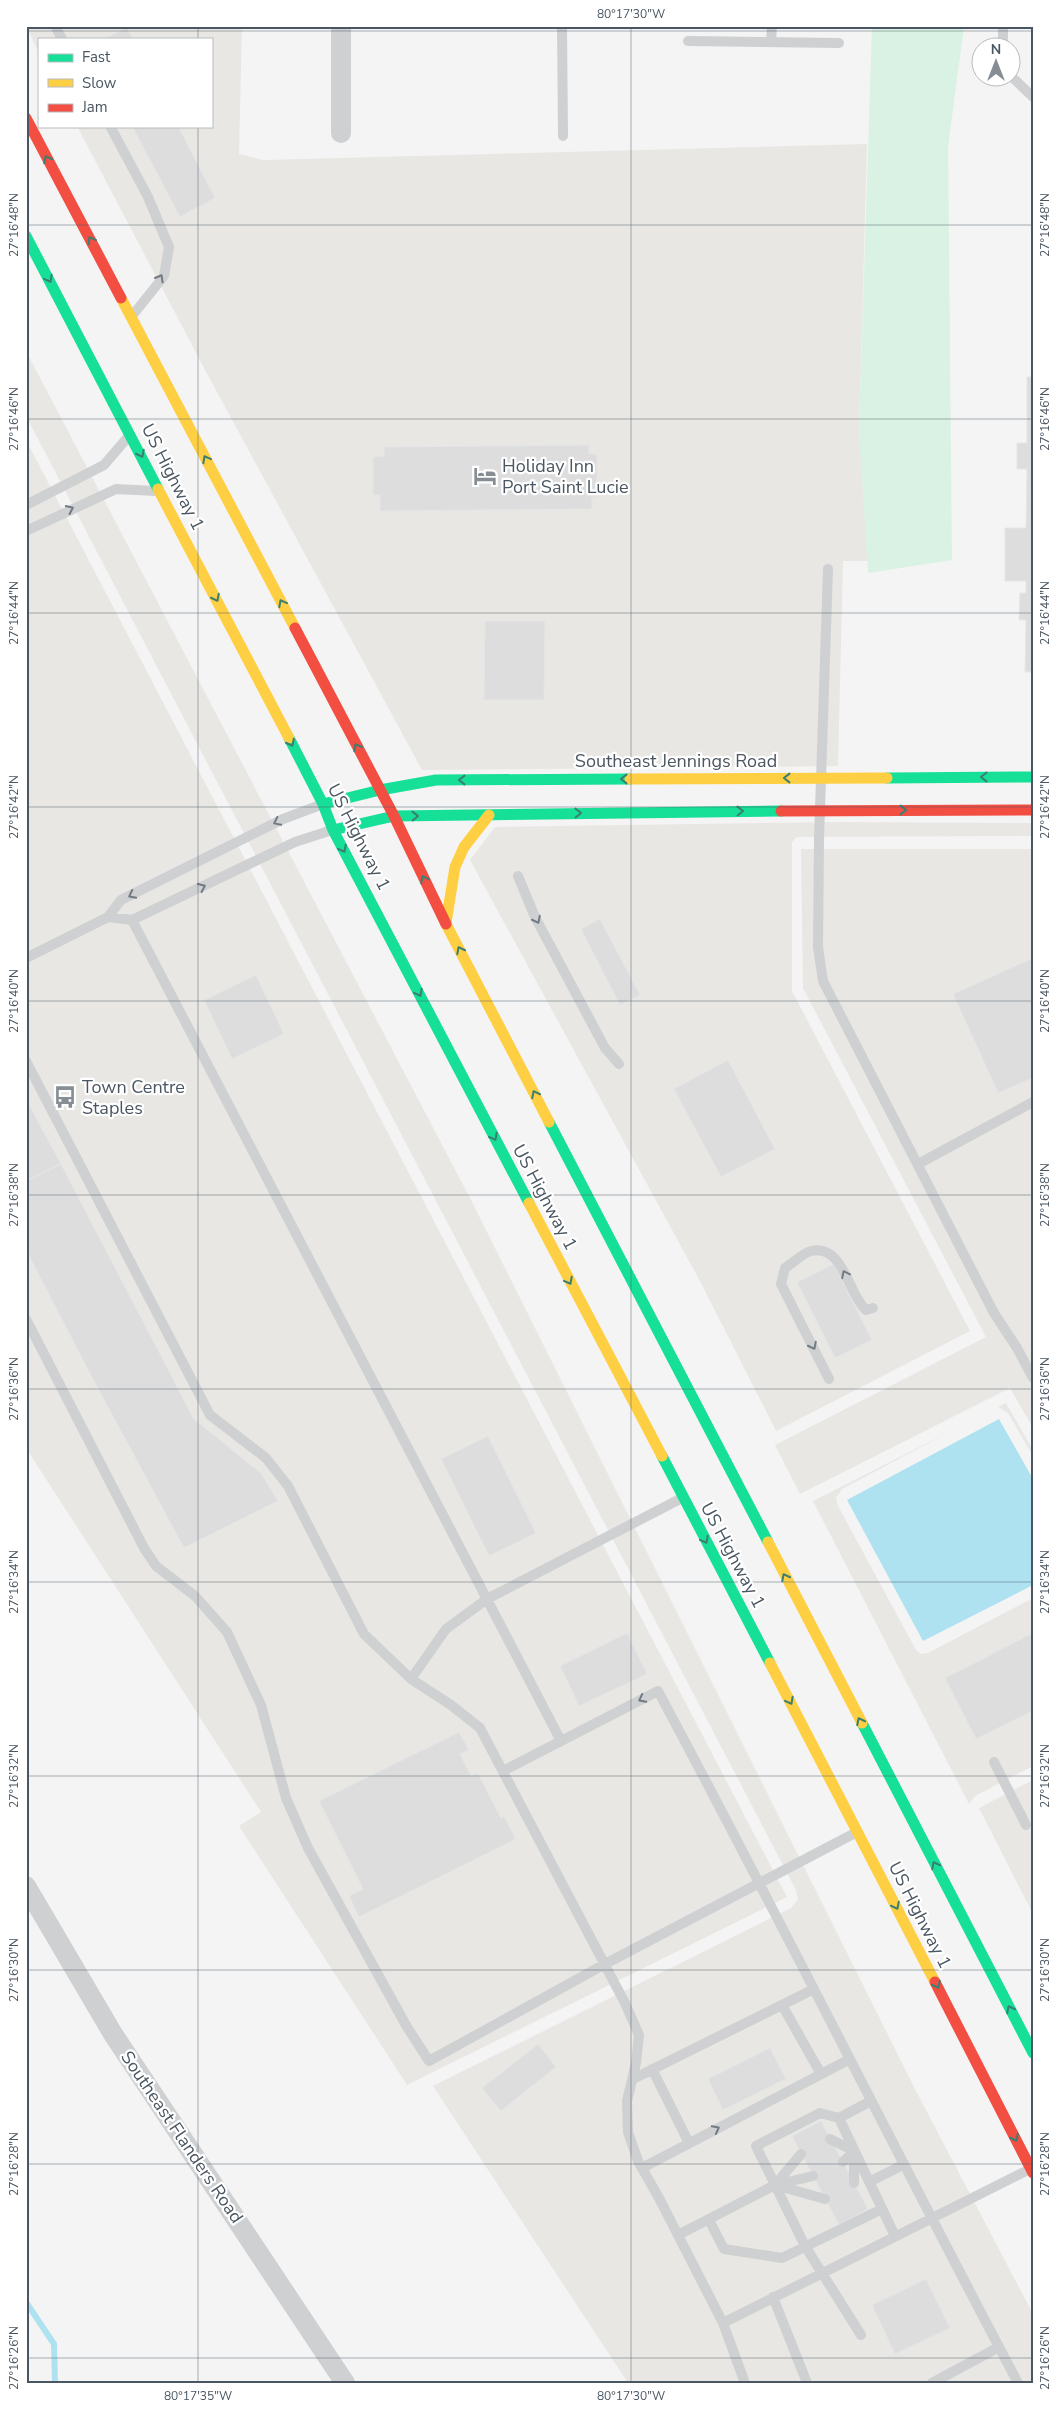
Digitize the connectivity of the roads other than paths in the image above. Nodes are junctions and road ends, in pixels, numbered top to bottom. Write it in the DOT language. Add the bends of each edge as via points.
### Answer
graph roads {
  1 [pos="55,26"];
  2 [pos="341,26"];
  3 [pos="562,26"];
  4 [pos="772,26"];
  5 [pos="61,38"];
  6 [pos="688,41"];
  7 [pos="772,41"];
  8 [pos="838,43"];
  9 [pos="1022,87"];
  10 [pos="1033,97"];
  11 [pos="26,118"];
  12 [pos="111,128"];
  13 [pos="341,133"];
  14 [pos="563,136"];
  15 [pos="26,236"];
  16 [pos="131,316"];
  17 [pos="130,434"];
  18 [pos="160,491"];
  19 [pos="26,505"];
  20 [pos="26,531"];
  21 [pos="828,569"];
  22 [pos="1033,777"];
  23 [pos="820,778"];
  24 [pos="380,790"];
  25 [pos="323,804"];
  26 [pos="820,810"];
  27 [pos="1033,810"];
  28 [pos="489,814"];
  29 [pos="394,816"];
  30 [pos="333,830"];
  31 [pos="518,876"];
  32 [pos="108,917"];
  33 [pos="132,920"];
  34 [pos="446,923"];
  35 [pos="26,958"];
  36 [pos="26,1061"];
  37 [pos="619,1064"];
  38 [pos="1033,1102"];
  39 [pos="918,1164"];
  40 [pos="873,1308"];
  41 [pos="26,1319"];
  42 [pos="1033,1378"];
  43 [pos="830,1379"];
  44 [pos="683,1497"];
  45 [pos="487,1599"];
  46 [pos="411,1679"];
  47 [pos="561,1741"];
  48 [pos="994,1762"];
  49 [pos="503,1771"];
  50 [pos="1026,1825"];
  51 [pos="858,1831"];
  52 [pos="760,1882"];
  53 [pos="26,1886"];
  54 [pos="605,1964"];
  55 [pos="814,1989"];
  56 [pos="782,2004"];
  57 [pos="1033,2053"];
  58 [pos="850,2059"];
  59 [pos="652,2069"];
  60 [pos="821,2074"];
  61 [pos="633,2078"];
  62 [pos="871,2101"];
  63 [pos="996,2102"];
  64 [pos="838,2118"];
  65 [pos="1018,2120"];
  66 [pos="830,2139"];
  67 [pos="689,2143"];
  68 [pos="854,2151"];
  69 [pos="801,2154"];
  70 [pos="843,2162"];
  71 [pos="903,2165"];
  72 [pos="642,2168"];
  73 [pos="1032,2171"];
  74 [pos="813,2176"];
  75 [pos="869,2182"];
  76 [pos="854,2183"];
  77 [pos="775,2185"];
  78 [pos="825,2199"];
  79 [pos="882,2209"];
  80 [pos="930,2218"];
  81 [pos="709,2220"];
  82 [pos="678,2235"];
  83 [pos="895,2236"];
  84 [pos="805,2246"];
  85 [pos="822,2273"];
  86 [pos="773,2297"];
  87 [pos="723,2322"];
  88 [pos="861,2335"];
  89 [pos="998,2347"];
  90 [pos="345,2383"];
  91 [pos="745,2383"];
  92 [pos="807,2383"];
  93 [pos="932,2383"];
  94 [pos="1018,2383"];
  1 -- 5 [label="lane"];
  2 -- 13 [label="street"];
  3 -- 14 [label="lane"];
  4 -- 7 [label="lane"];
  6 -- 7 [label="lane"];
  7 -- 8 [label="lane"];
  9 -- 10 [label="lane"];
  16 -- 11 [label="main road, US Highway 1, one-way"];
  16 -- 12 [label="lane, one-way" via="164,276 168,247 148,197"];
  15 -- 17 [label="main road, US Highway 1, one-way"];
  24 -- 16 [label="main road, US Highway 1, one-way"];
  17 -- 18 [label="main road, US Highway 1, one-way"];
  17 -- 19 [label="lane" via="104,465"];
  20 -- 18 [label="lane, one-way" via="116,489"];
  18 -- 25 [label="main road, US Highway 1, one-way"];
  21 -- 23 [label="lane"];
  22 -- 23 [label="main road, Southeast Jennings Road, one-way"];
  23 -- 24 [label="main road, Southeast Jennings Road, one-way" via="436,780"];
  23 -- 26 [label="lane"];
  24 -- 25 [label="main road, Southeast Jennings Road"];
  24 -- 29 [label="main road, US Highway 1"];
  25 -- 30 [label="main road, US Highway 1"];
  25 -- 32 [label="lane, one-way" via="283,819 121,900"];
  26 -- 27 [label="main road, one-way"];
  28 -- 26 [label="main road, one-way"];
  26 -- 39 [label="lane" via="818,947 823,981"];
  29 -- 28 [label="main road, one-way"];
  28 -- 34 [label="main road" via="464,847 454,867"];
  29 -- 30 [label="main road"];
  34 -- 29 [label="main road, US Highway 1, one-way"];
  33 -- 30 [label="lane, one-way" via="295,842"];
  30 -- 44 [label="main road, US Highway 1, one-way"];
  31 -- 37 [label="lane, one-way" via="535,917 600,1039"];
  32 -- 33 [label="lane"];
  32 -- 35 [label="lane"];
  33 -- 45 [label="lane"];
  57 -- 34 [label="main road, US Highway 1, one-way"];
  36 -- 46 [label="lane" via="210,1415 266,1458 288,1486 364,1634"];
  38 -- 39 [label="lane"];
  39 -- 42 [label="lane" via="994,1313"];
  40 -- 43 [label="lane, one-way" via="866,1310 859,1303 837,1259 824,1251 811,1251 785,1268 782,1284"];
  41 -- 54 [label="lane" via="144,1548 156,1566 195,1596 227,1632 262,1705 286,1798 308,1848 429,2061"];
  44 -- 45 [label="lane"];
  44 -- 51 [label="main road, US Highway 1, one-way"];
  45 -- 46 [label="lane" via="446,1629"];
  45 -- 47 [label="lane"];
  46 -- 49 [label="lane" via="480,1728"];
  47 -- 49 [label="lane"];
  52 -- 47 [label="lane, one-way" via="658,1691"];
  48 -- 50 [label="lane"];
  49 -- 54 [label="lane"];
  51 -- 52 [label="lane"];
  51 -- 63 [label="main road, US Highway 1, one-way"];
  52 -- 54 [label="lane"];
  52 -- 55 [label="lane"];
  53 -- 90 [label="street, Southeast Flanders Road" via="113,2034"];
  54 -- 61 [label="lane" via="639,2035"];
  55 -- 56 [label="lane"];
  55 -- 58 [label="lane"];
  56 -- 59 [label="lane"];
  56 -- 60 [label="lane"];
  58 -- 60 [label="lane"];
  58 -- 62 [label="lane"];
  59 -- 61 [label="lane"];
  59 -- 67 [label="lane"];
  67 -- 60 [label="lane, one-way"];
  61 -- 72 [label="lane" via="627,2101 628,2132"];
  62 -- 64 [label="lane"];
  62 -- 71 [label="lane"];
  63 -- 65 [label="main road"];
  63 -- 73 [label="main road, US Highway 1, one-way"];
  64 -- 68 [label="lane"];
  64 -- 77 [label="lane" via="820,2113 756,2146"];
  66 -- 68 [label="lane"];
  67 -- 72 [label="lane"];
  68 -- 70 [label="lane"];
  68 -- 75 [label="lane"];
  68 -- 76 [label="lane"];
  69 -- 77 [label="lane"];
  71 -- 75 [label="lane"];
  71 -- 80 [label="lane"];
  72 -- 82 [label="lane"];
  73 -- 80 [label="lane"];
  74 -- 77 [label="lane"];
  75 -- 79 [label="lane"];
  77 -- 78 [label="lane"];
  77 -- 81 [label="lane"];
  77 -- 84 [label="lane"];
  79 -- 83 [label="lane"];
  79 -- 84 [label="lane"];
  80 -- 83 [label="lane"];
  80 -- 89 [label="lane"];
  81 -- 82 [label="lane"];
  81 -- 84 [label="lane" via="724,2249 782,2258"];
  82 -- 87 [label="lane"];
  83 -- 85 [label="lane"];
  84 -- 85 [label="lane"];
  85 -- 86 [label="lane"];
  85 -- 88 [label="lane"];
  86 -- 87 [label="lane"];
  86 -- 92 [label="lane"];
  87 -- 91 [label="lane"];
  89 -- 93 [label="lane"];
  89 -- 94 [label="lane"];
}
